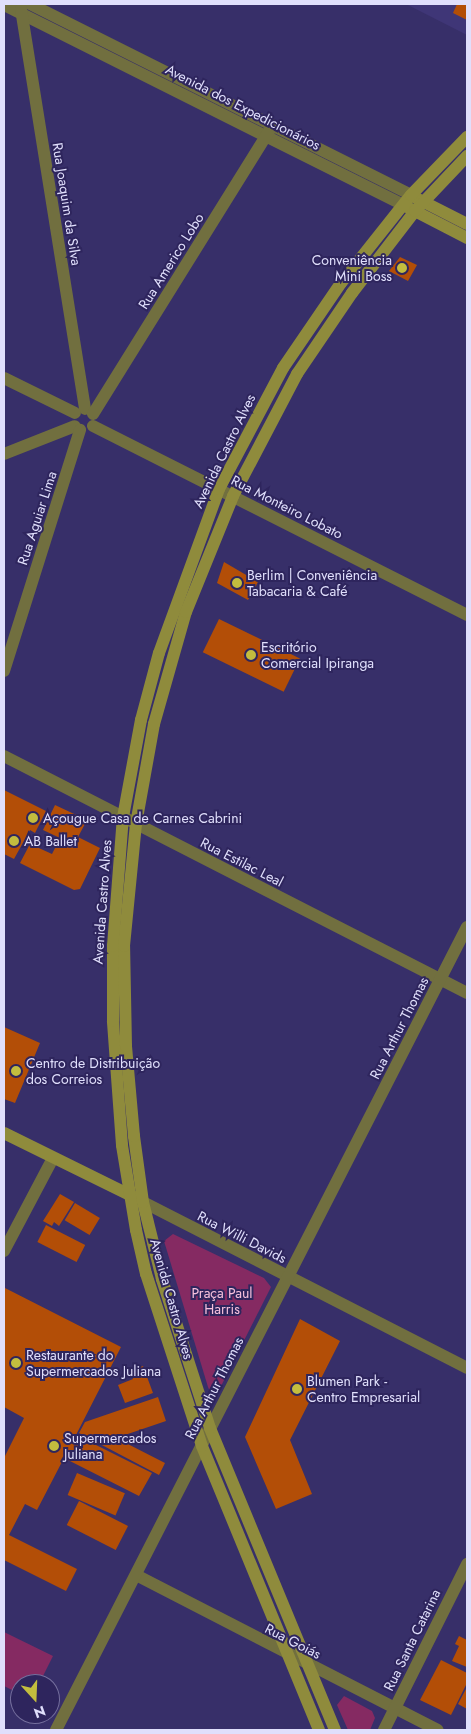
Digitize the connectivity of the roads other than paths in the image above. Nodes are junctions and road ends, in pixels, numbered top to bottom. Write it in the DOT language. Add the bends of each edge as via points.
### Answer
graph roads {
  1 [pos="30,4"];
  2 [pos="4,5"];
  3 [pos="21,9"];
  4 [pos="270,129"];
  5 [pos="467,137"];
  6 [pos="467,156"];
  7 [pos="407,200"];
  8 [pos="419,206"];
  9 [pos="467,224"];
  10 [pos="467,238"];
  11 [pos="283,368"];
  12 [pos="296,374"];
  13 [pos="4,378"];
  14 [pos="86,415"];
  15 [pos="77,428"];
  16 [pos="4,454"];
  17 [pos="219,489"];
  18 [pos="232,496"];
  19 [pos="173,608"];
  20 [pos="186,612"];
  21 [pos="467,615"];
  22 [pos="4,671"];
  23 [pos="4,756"];
  24 [pos="123,817"];
  25 [pos="136,824"];
  26 [pos="467,927"];
  27 [pos="118,946"];
  28 [pos="440,979"];
  29 [pos="467,993"];
  30 [pos="4,1133"];
  31 [pos="53,1158"];
  32 [pos="129,1195"];
  33 [pos="143,1202"];
  34 [pos="4,1251"];
  35 [pos="289,1278"];
  36 [pos="168,1323"];
  37 [pos="467,1368"];
  38 [pos="210,1428"];
  39 [pos="202,1446"];
  40 [pos="249,1521"];
  41 [pos="236,1526"];
  42 [pos="467,1564"];
  43 [pos="136,1575"];
  44 [pos="288,1656"];
  45 [pos="308,1665"];
  46 [pos="395,1708"];
  47 [pos="333,1725"];
  48 [pos="318,1728"];
  49 [pos="56,1730"];
  50 [pos="384,1730"];
  51 [pos="438,1730"];
  1 -- 4 [label="street, Avenida dos Expedicionários"];
  2 -- 3 [label="street, Avenida dos Expedicionários"];
  3 -- 4 [label="street, Avenida dos Expedicionários"];
  3 -- 14 [label="street, Rua Joaquim da Silva"];
  4 -- 7 [label="street, Avenida dos Expedicionários"];
  4 -- 14 [label="street, Rua Americo Lobo"];
  5 -- 7 [label="main road, Avenida Castro Alves"];
  6 -- 8 [label="main road, Avenida Castro Alves"];
  7 -- 8 [label="main road, Avenida dos Expedicionários"];
  7 -- 11 [label="main road, Avenida Castro Alves" via="341,284"];
  8 -- 9 [label="main road, Avenida dos Expedicionários"];
  8 -- 10 [label="main road, Avenida dos Expedicionários"];
  8 -- 12 [label="main road, Avenida Castro Alves" via="352,293"];
  11 -- 12 [label="main road"];
  11 -- 17 [label="main road, Avenida Castro Alves"];
  12 -- 18 [label="main road, Avenida Castro Alves"];
  13 -- 14 [label="street, Rua Monteiro Lobato"];
  14 -- 15 [label="street, Rua Joaquim da Silva"];
  14 -- 15 [label="street"];
  14 -- 17 [label="street, Rua Monteiro Lobato"];
  15 -- 16 [label="street"];
  15 -- 22 [label="street, Rua Aguiar Lima"];
  17 -- 18 [label="street, Rua Monteiro Lobato"];
  17 -- 19 [label="main road, Avenida Castro Alves"];
  18 -- 20 [label="main road, Avenida Castro Alves"];
  18 -- 21 [label="street, Rua Monteiro Lobato"];
  19 -- 20 [label="main road"];
  19 -- 24 [label="main road, Avenida Castro Alves" via="141,720"];
  20 -- 25 [label="main road, Avenida Castro Alves" via="154,724"];
  23 -- 24 [label="street, Rua Estilac Leal"];
  24 -- 25 [label="street, Rua Estilac Leal"];
  24 -- 27 [label="main road, Avenida Castro Alves"];
  25 -- 27 [label="main road, Avenida Castro Alves"];
  25 -- 28 [label="street, Rua Estilac Leal"];
  26 -- 28 [label="street, Rua Arthur Thomas"];
  27 -- 32 [label="main road, Avenida Castro Alves" via="116,1095"];
  27 -- 33 [label="main road, Avenida Castro Alves" via="129,1089"];
  28 -- 29 [label="street, Rua Estilac Leal"];
  28 -- 35 [label="street, Rua Arthur Thomas"];
  30 -- 31 [label="main road, Rua Willi Davids"];
  31 -- 32 [label="main road, Rua Willi Davids"];
  31 -- 34 [label="street"];
  32 -- 33 [label="main road, Rua Willi Davids"];
  32 -- 36 [label="main road, Avenida Castro Alves" via="146,1274"];
  33 -- 35 [label="street, Rua Willi Davids"];
  33 -- 36 [label="main road, Avenida Castro Alves"];
  35 -- 37 [label="street, Rua Willi Davids"];
  35 -- 38 [label="street, Rua Arthur Thomas"];
  36 -- 38 [label="main road, Avenida Castro Alves"];
  36 -- 39 [label="main road, Avenida Castro Alves"];
  38 -- 39 [label="street, Rua Arthur Thomas"];
  38 -- 40 [label="main road, Avenida Castro Alves"];
  39 -- 41 [label="main road, Avenida Castro Alves"];
  39 -- 43 [label="street, Rua Arthur Thomas"];
  40 -- 41 [label="main road"];
  40 -- 45 [label="main road, Avenida Castro Alves"];
  41 -- 44 [label="main road, Avenida Castro Alves"];
  42 -- 46 [label="street, Rua Santa Catarina"];
  43 -- 44 [label="street, Rua Goiás"];
  43 -- 49 [label="street, Rua Arthur Thomas"];
  44 -- 45 [label="street, Rua Goiás"];
  44 -- 48 [label="main road, Avenida Castro Alves"];
  45 -- 46 [label="street, Rua Goiás"];
  45 -- 47 [label="main road, Avenida Castro Alves"];
  46 -- 50 [label="street, Rua Santa Catarina"];
  46 -- 51 [label="street, Rua Goiás"];
  47 -- 48 [label="main road"];
}
